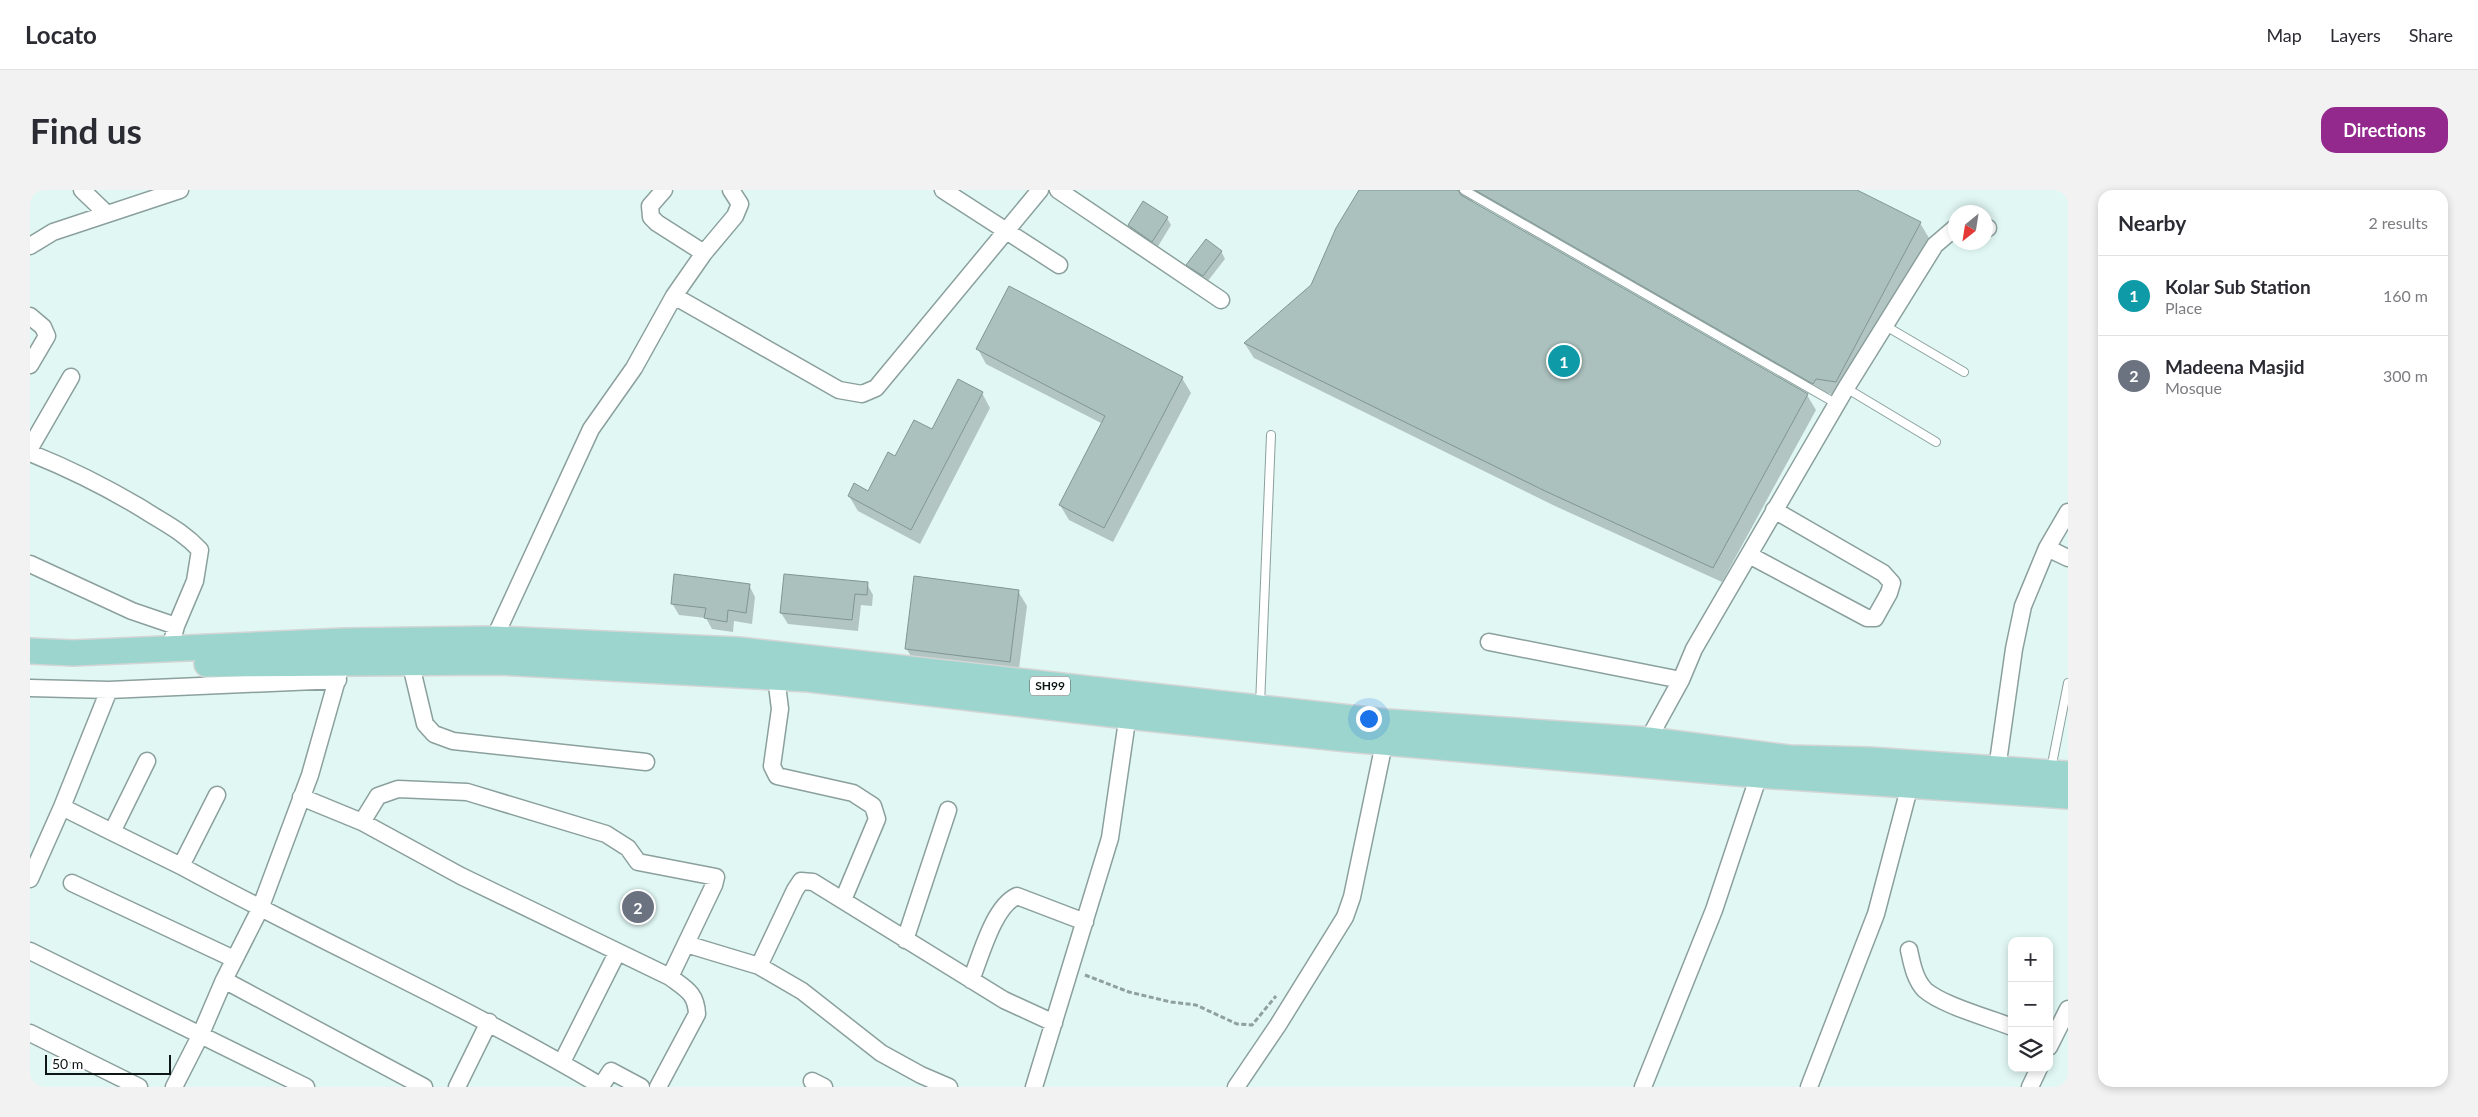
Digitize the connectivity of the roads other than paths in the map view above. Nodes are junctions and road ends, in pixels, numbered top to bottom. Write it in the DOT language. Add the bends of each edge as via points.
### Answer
graph roads {
  1 [pos="82,190"];
  2 [pos="180,190"];
  3 [pos="664,190"];
  4 [pos="732,190"];
  5 [pos="943,190"];
  6 [pos="1040,190"];
  7 [pos="1058,190"];
  8 [pos="1464,190"];
  9 [pos="147,195"];
  10 [pos="107,214"];
  11 [pos="1007,231"];
  12 [pos="1948,233"];
  13 [pos="30,246"];
  14 [pos="704,253"];
  15 [pos="1059,265"];
  16 [pos="674,296"];
  17 [pos="1221,300"];
  18 [pos="30,316"];
  19 [pos="1884,325"];
  20 [pos="30,366"];
  21 [pos="1964,372"];
  22 [pos="71,377"];
  23 [pos="1846,388"];
  24 [pos="1837,404"];
  25 [pos="1271,435"];
  26 [pos="1936,442"];
  27 [pos="30,448"];
  28 [pos="30,453"];
  29 [pos="1774,510"];
  30 [pos="2068,512"];
  31 [pos="2047,548"];
  32 [pos="1749,555"];
  33 [pos="2068,558"];
  34 [pos="30,564"];
  35 [pos="173,637"];
  36 [pos="494,639"];
  37 [pos="1489,642"];
  38 [pos="30,650"];
  39 [pos="342,661"];
  40 [pos="410,661"];
  41 [pos="30,667"];
  42 [pos="776,677"];
  43 [pos="1681,680"];
  44 [pos="2068,683"];
  45 [pos="30,688"];
  46 [pos="109,690"];
  47 [pos="1129,706"];
  48 [pos="1260,709"];
  49 [pos="1386,732"];
  50 [pos="1648,740"];
  51 [pos="147,760"];
  52 [pos="646,762"];
  53 [pos="1642,764"];
  54 [pos="1996,769"];
  55 [pos="2059,774"];
  56 [pos="1759,775"];
  57 [pos="1910,785"];
  58 [pos="217,795"];
  59 [pos="2068,796"];
  60 [pos="301,797"];
  61 [pos="62,808"];
  62 [pos="948,810"];
  63 [pos="362,822"];
  64 [pos="112,832"];
  65 [pos="181,866"];
  66 [pos="30,879"];
  67 [pos="72,883"];
  68 [pos="843,900"];
  69 [pos="260,909"];
  70 [pos="1085,922"];
  71 [pos="905,940"];
  72 [pos="686,944"];
  73 [pos="1909,950"];
  74 [pos="30,952"];
  75 [pos="617,953"];
  76 [pos="234,959"];
  77 [pos="760,966"];
  78 [pos="670,977"];
  79 [pos="224,980"];
  80 [pos="971,980"];
  81 [pos="2067,1015"];
  82 [pos="489,1022"];
  83 [pos="1054,1023"];
  84 [pos="2008,1025"];
  85 [pos="30,1033"];
  86 [pos="200,1036"];
  87 [pos="2053,1039"];
  88 [pos="562,1062"];
  89 [pos="2037,1072"];
  90 [pos="2032,1086"];
  91 [pos="139,1087"];
  92 [pos="174,1087"];
  93 [pos="306,1087"];
  94 [pos="424,1087"];
  95 [pos="457,1087"];
  96 [pos="641,1087"];
  97 [pos="658,1087"];
  98 [pos="949,1087"];
  99 [pos="1034,1087"];
  100 [pos="1236,1087"];
  101 [pos="1643,1087"];
  102 [pos="1809,1087"];
  1 -- 10 [label="street"];
  2 -- 9 [label="street"];
  3 -- 14 [label="street" via="650,206 651,216"];
  4 -- 14 [label="street" via="740,204 735,216"];
  5 -- 11 [label="street"];
  6 -- 11 [label="street"];
  7 -- 17 [label="street"];
  8 -- 24 [label="lane"];
  9 -- 10 [label="street"];
  10 -- 13 [label="street" via="53,232"];
  11 -- 15 [label="street"];
  11 -- 16 [label="street" via="876,388 862,394 839,390"];
  12 -- 19 [label="street" via="1935,245"];
  14 -- 16 [label="street"];
  16 -- 36 [label="street" via="634,368 591,429"];
  18 -- 20 [label="street" via="47,336"];
  19 -- 21 [label="lane"];
  19 -- 23 [label="street"];
  22 -- 27 [label="street"];
  23 -- 24 [label="street"];
  23 -- 26 [label="lane"];
  24 -- 29 [label="street"];
  25 -- 48 [label="lane"];
  28 -- 35 [label="street" via="106,487 184,533 200,550 195,581"];
  29 -- 32 [label="street"];
  29 -- 32 [label="street" via="1883,573 1892,582 1875,618 1867,618"];
  30 -- 31 [label="street"];
  31 -- 33 [label="street"];
  31 -- 54 [label="street" via="2023,606"];
  32 -- 43 [label="street" via="1694,649"];
  34 -- 35 [label="street" via="132,611"];
  35 -- 38 [label="main road, SH99" via="74,653"];
  35 -- 39 [label="main road, SH99"];
  36 -- 39 [label="main road, SH99"];
  36 -- 47 [label="main road, SH99" via="738,650"];
  37 -- 43 [label="street"];
  39 -- 40 [label="main road, SH99"];
  39 -- 41 [label="main road, SH99"];
  39 -- 46 [label="street"];
  39 -- 60 [label="street"];
  40 -- 42 [label="main road, SH99" via="500,662"];
  40 -- 52 [label="street" via="425,724 434,734 453,741"];
  42 -- 47 [label="main road, SH99"];
  42 -- 68 [label="street" via="780,709 772,766 778,776 853,793 873,806 877,819"];
  43 -- 50 [label="street"];
  44 -- 55 [label="lane"];
  45 -- 46 [label="street"];
  46 -- 61 [label="street"];
  47 -- 48 [label="main road, SH99"];
  47 -- 49 [label="main road, SH99"];
  47 -- 70 [label="street" via="1110,838"];
  48 -- 49 [label="main road, SH99"];
  49 -- 50 [label="main road, SH99"];
  49 -- 53 [label="main road, SH99"];
  49 -- 100 [label="street" via="1352,897 1345,917"];
  50 -- 53 [label="street"];
  50 -- 54 [label="main road, SH99" via="1789,758"];
  51 -- 64 [label="street"];
  53 -- 56 [label="main road, SH99"];
  54 -- 55 [label="main road, SH99"];
  56 -- 57 [label="main road, SH99"];
  56 -- 101 [label="street" via="1714,910"];
  57 -- 59 [label="main road, SH99"];
  57 -- 102 [label="street" via="1876,914"];
  58 -- 65 [label="street"];
  60 -- 63 [label="street"];
  60 -- 69 [label="street"];
  61 -- 64 [label="street"];
  61 -- 66 [label="street"];
  62 -- 71 [label="street"];
  63 -- 72 [label="street" via="378,796 398,789 467,792 606,834 628,848 638,862 716,877"];
  63 -- 75 [label="street" via="461,876"];
  64 -- 65 [label="street"];
  65 -- 69 [label="street"];
  67 -- 76 [label="street"];
  68 -- 71 [label="street"];
  68 -- 77 [label="street" via="812,882 801,881"];
  69 -- 76 [label="street"];
  69 -- 82 [label="street"];
  70 -- 80 [label="street" via="1017,896 1010,899 998,915"];
  70 -- 83 [label="street"];
  71 -- 80 [label="street"];
  72 -- 77 [label="street"];
  72 -- 78 [label="street"];
  73 -- 84 [label="street" via="1915,975 1925,990 1941,1000"];
  74 -- 86 [label="street"];
  75 -- 78 [label="street"];
  75 -- 88 [label="street"];
  76 -- 79 [label="street"];
  77 -- 98 [label="street" via="802,991 881,1053"];
  78 -- 97 [label="street" via="689,991 696,1001 697,1014"];
  79 -- 86 [label="street"];
  79 -- 94 [label="street"];
  80 -- 83 [label="street" via="1004,1000"];
  81 -- 87 [label="street"];
  82 -- 88 [label="street"];
  82 -- 95 [label="street"];
  83 -- 99 [label="street"];
  85 -- 91 [label="street"];
  86 -- 92 [label="street"];
  86 -- 93 [label="street"];
  88 -- 96 [label="street" via="601,1086 611,1071"];
  89 -- 90 [label="street"];
}
